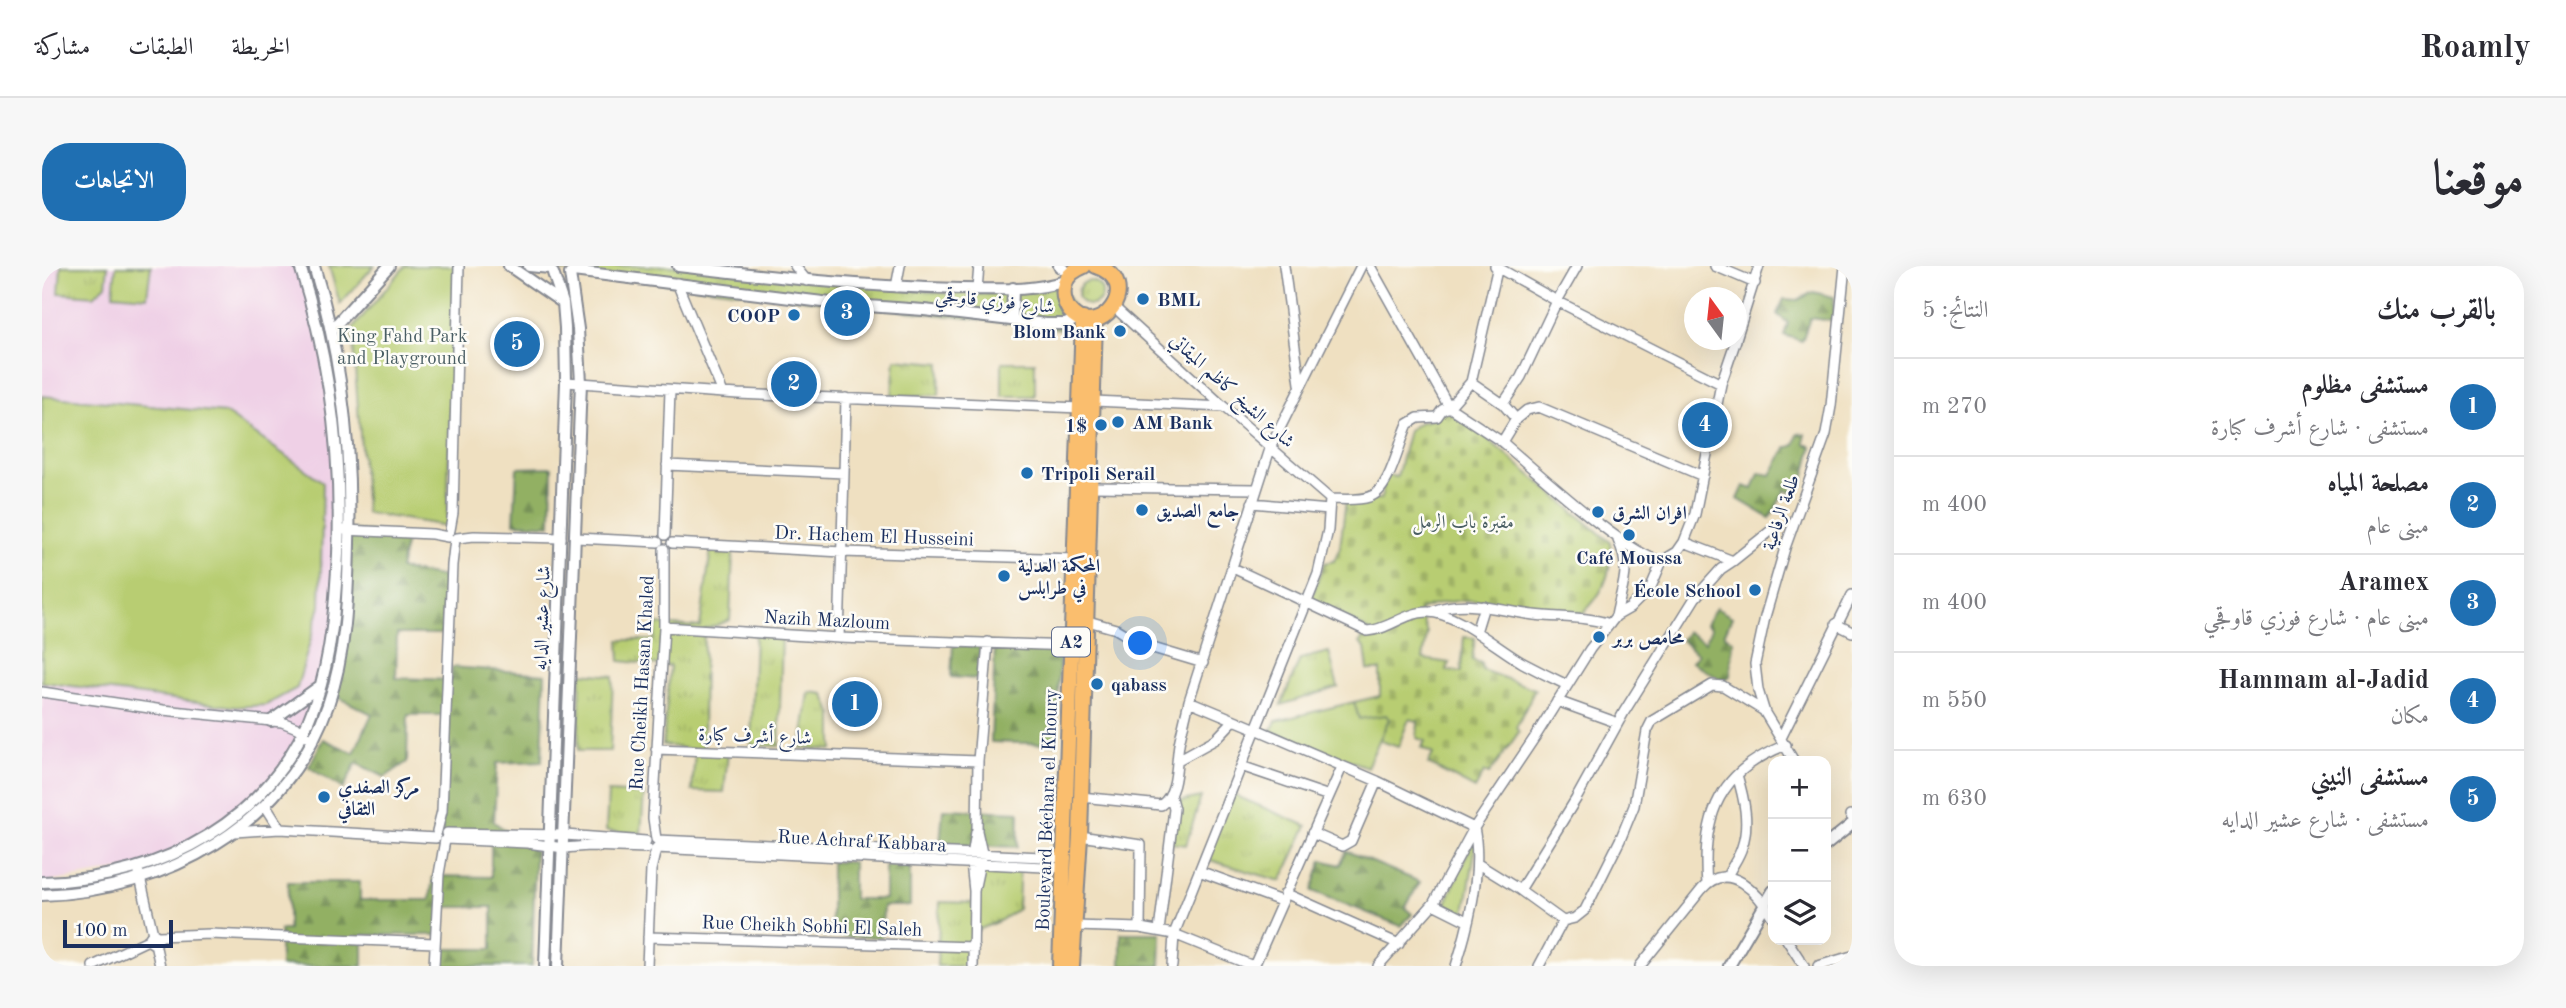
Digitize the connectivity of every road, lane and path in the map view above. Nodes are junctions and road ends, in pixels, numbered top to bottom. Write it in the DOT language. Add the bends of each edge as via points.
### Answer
graph roads {
  1 [pos="300,266"];
  2 [pos="314,266"];
  3 [pos="389,266"];
  4 [pos="458,266"];
  5 [pos="509,266"];
  6 [pos="529,266"];
  7 [pos="678,266"];
  8 [pos="773,266"];
  9 [pos="795,266"];
  10 [pos="901,266"];
  11 [pos="979,266"];
  12 [pos="1084,266"];
  13 [pos="1284,266"];
  14 [pos="1361,266"];
  15 [pos="1370,266"];
  16 [pos="1577,266"];
  17 [pos="1715,266"];
  18 [pos="1759,266"];
  19 [pos="1845,266"];
  20 [pos="1497,267"];
  21 [pos="1105,268"];
  22 [pos="551,269"];
  23 [pos="573,270"];
  24 [pos="1065,274"];
  25 [pos="762,276"];
  26 [pos="807,281"];
  27 [pos="1755,283"];
  28 [pos="677,284"];
  29 [pos="897,287"];
  30 [pos="927,288"];
  31 [pos="1013,288"];
  32 [pos="976,289"];
  33 [pos="1557,301"];
  34 [pos="563,303"];
  35 [pos="1114,307"];
  36 [pos="1747,307"];
  37 [pos="924,310"];
  38 [pos="1086,319"];
  39 [pos="1012,320"];
  40 [pos="332,329"];
  41 [pos="1732,350"];
  42 [pos="566,382"];
  43 [pos="1471,382"];
  44 [pos="581,383"];
  45 [pos="1721,384"];
  46 [pos="1300,386"];
  47 [pos="670,390"];
  48 [pos="723,393"];
  49 [pos="846,397"];
  50 [pos="1094,401"];
  51 [pos="1503,404"];
  52 [pos="1224,407"];
  53 [pos="1448,407"];
  54 [pos="1080,408"];
  55 [pos="1516,419"];
  56 [pos="1502,442"];
  57 [pos="1271,446"];
  58 [pos="667,465"];
  59 [pos="844,473"];
  60 [pos="1703,476"];
  61 [pos="1091,487"];
  62 [pos="1256,489"];
  63 [pos="1330,499"];
  64 [pos="1252,503"];
  65 [pos="1329,510"];
  66 [pos="1773,529"];
  67 [pos="344,530"];
  68 [pos="452,534"];
  69 [pos="1616,537"];
  70 [pos="561,538"];
  71 [pos="576,538"];
  72 [pos="665,542"];
  73 [pos="1685,542"];
  74 [pos="842,552"];
  75 [pos="1074,559"];
  76 [pos="1662,561"];
  77 [pos="1733,561"];
  78 [pos="1233,568"];
  79 [pos="1852,595"];
  80 [pos="1307,604"];
  81 [pos="1484,606"];
  82 [pos="1431,612"];
  83 [pos="1613,620"];
  84 [pos="1088,621"];
  85 [pos="1836,624"];
  86 [pos="664,627"];
  87 [pos="1476,632"];
  88 [pos="1852,632"];
  89 [pos="839,638"];
  90 [pos="988,642"];
  91 [pos="1071,646"];
  92 [pos="1203,663"];
  93 [pos="1567,685"];
  94 [pos="320,686"];
  95 [pos="42,692"];
  96 [pos="1189,701"];
  97 [pos="1557,701"];
  98 [pos="1765,712"];
  99 [pos="1234,720"];
  100 [pos="271,722"];
  101 [pos="1618,723"];
  102 [pos="1256,729"];
  103 [pos="303,733"];
  104 [pos="1784,741"];
  105 [pos="312,742"];
  106 [pos="656,749"];
  107 [pos="1792,756"];
  108 [pos="1178,760"];
  109 [pos="978,761"];
  110 [pos="1241,766"];
  111 [pos="1342,767"];
  112 [pos="1737,775"];
  113 [pos="1377,781"];
  114 [pos="1170,794"];
  115 [pos="1329,796"];
  116 [pos="1081,797"];
  117 [pos="265,805"];
  118 [pos="1850,820"];
  119 [pos="1474,828"];
  120 [pos="281,829"];
  121 [pos="235,832"];
  122 [pos="1312,833"];
  123 [pos="550,834"];
  124 [pos="441,835"];
  125 [pos="565,835"];
  126 [pos="1080,836"];
  127 [pos="1831,840"];
  128 [pos="652,844"];
  129 [pos="549,847"];
  130 [pos="564,848"];
  131 [pos="976,858"];
  132 [pos="1065,863"];
  133 [pos="1478,864"];
  134 [pos="138,867"];
  135 [pos="1199,871"];
  136 [pos="1727,877"];
  137 [pos="140,880"];
  138 [pos="42,882"];
  139 [pos="1707,884"];
  140 [pos="1520,890"];
  141 [pos="42,895"];
  142 [pos="1283,897"];
  143 [pos="1768,899"];
  144 [pos="1433,904"];
  145 [pos="1765,904"];
  146 [pos="1768,909"];
  147 [pos="1467,921"];
  148 [pos="1563,921"];
  149 [pos="1075,926"];
  150 [pos="1140,928"];
  151 [pos="1159,931"];
  152 [pos="1174,934"];
  153 [pos="648,937"];
  154 [pos="154,938"];
  155 [pos="435,943"];
  156 [pos="1399,944"];
  157 [pos="1790,945"];
  158 [pos="974,947"];
  159 [pos="1852,957"];
  160 [pos="93,966"];
  161 [pos="160,966"];
  162 [pos="434,966"];
  163 [pos="545,966"];
  164 [pos="558,966"];
  165 [pos="647,966"];
  166 [pos="974,966"];
  167 [pos="1060,966"];
  168 [pos="1072,966"];
  169 [pos="1172,966"];
  170 [pos="1254,966"];
  171 [pos="1378,966"];
  172 [pos="1457,966"];
  173 [pos="1539,966"];
  174 [pos="1640,966"];
  175 [pos="1729,966"];
  176 [pos="1804,966"];
  177 [pos="1818,966"];
  1 -- 67 [label="street" via="329,377"];
  2 -- 40 [label="street"];
  3 -- 40 [label="street"];
  4 -- 68 [label="street"];
  5 -- 34 [label="street"];
  6 -- 22 [label="street"];
  7 -- 25 [label="street, شارع فوزي قاوقجي"];
  8 -- 25 [label="street"];
  9 -- 26 [label="street"];
  10 -- 29 [label="street"];
  11 -- 32 [label="street"];
  12 -- 24 [label="highway"];
  13 -- 46 [label="street"];
  14 -- 46 [label="street"];
  15 -- 53 [label="street"];
  16 -- 33 [label="street"];
  17 -- 27 [label="street"];
  18 -- 27 [label="street"];
  19 -- 98 [label="street, طلعة الرفاعية" via="1826,434 1785,548 1757,652 1758,690"];
  20 -- 33 [label="street"];
  20 -- 43 [label="street"];
  21 -- 35 [label="highway" via="1117,284"];
  22 -- 23 [label="street, شارع فوزي قاوقجي" via="560,276"];
  22 -- 34 [label="street, شارع عشير الدايه"];
  23 -- 28 [label="street, شارع فوزي قاوقجي"];
  23 -- 44 [label="street, شارع عشير الدايه"];
  24 -- 31 [label="street, شارع فوزي قاوقجي" via="1040,288"];
  24 -- 38 [label="highway, A2" via="1067,306"];
  25 -- 26 [label="street, شارع فوزي قاوقجي"];
  26 -- 29 [label="street, شارع فوزي قاوقجي"];
  27 -- 36 [label="street"];
  28 -- 37 [label="street, شارع فوزي قاوقجي"];
  28 -- 48 [label="street"];
  29 -- 30 [label="street, شارع فوزي قاوقجي"];
  30 -- 32 [label="street, شارع فوزي قاوقجي"];
  30 -- 37 [label="street" via="934,302"];
  31 -- 32 [label="street, شارع فوزي قاوقجي"];
  31 -- 39 [label="street"];
  33 -- 45 [label="street"];
  33 -- 51 [label="street"];
  34 -- 42 [label="street, شارع عشير الدايه"];
  35 -- 38 [label="highway" via="1103,317"];
  35 -- 52 [label="street, شارع الشيخ كاظم الميقاتي"];
  37 -- 39 [label="street, شارع فوزي قاوقجي"];
  38 -- 39 [label="street, شارع فوزي قاوقجي" via="1056,325"];
  38 -- 50 [label="highway, Boulevard Béchara el Khoury / A2"];
  38 -- 54 [label="highway, Boulevard Béchara el Khoury / A2"];
  40 -- 67 [label="street" via="349,444"];
  41 -- 45 [label="street"];
  42 -- 44 [label="street"];
  42 -- 70 [label="street, شارع عشير الدايه"];
  43 -- 51 [label="street"];
  43 -- 53 [label="street"];
  44 -- 47 [label="street"];
  44 -- 71 [label="street, شارع عشير الدايه"];
  45 -- 60 [label="street"];
  46 -- 57 [label="street"];
  47 -- 48 [label="street"];
  47 -- 58 [label="street, Rue Cheikh Hasan Khaled"];
  48 -- 49 [label="street"];
  49 -- 54 [label="street"];
  49 -- 59 [label="street"];
  50 -- 52 [label="street"];
  50 -- 61 [label="highway, Boulevard Béchara el Khoury / A2"];
  51 -- 55 [label="street"];
  52 -- 57 [label="street, شارع الشيخ كاظم الميقاتي"];
  53 -- 56 [label="street"];
  53 -- 63 [label="street" via="1435,418 1418,418 1408,424 1387,480 1376,494"];
  54 -- 75 [label="highway, Boulevard Béchara el Khoury / A2"];
  55 -- 56 [label="street"];
  55 -- 60 [label="street" via="1539,407"];
  56 -- 69 [label="street"];
  57 -- 62 [label="street"];
  57 -- 63 [label="street, شارع الشيخ كاظم الميقاتي"];
  58 -- 59 [label="street"];
  58 -- 72 [label="street, Rue Cheikh Hasan Khaled"];
  59 -- 74 [label="street"];
  60 -- 73 [label="street"];
  61 -- 62 [label="street"];
  61 -- 84 [label="highway, Boulevard Béchara el Khoury / A2"];
  62 -- 64 [label="street"];
  63 -- 65 [label="street"];
  64 -- 65 [label="street"];
  64 -- 78 [label="street"];
  65 -- 80 [label="street" via="1325,550"];
  66 -- 77 [label="street"];
  67 -- 68 [label="street"];
  67 -- 94 [label="street"];
  67 -- 105 [label="street" via="347,614 342,650"];
  68 -- 70 [label="street"];
  68 -- 124 [label="street"];
  69 -- 76 [label="street"];
  69 -- 83 [label="street" via="1627,574"];
  70 -- 123 [label="street, شارع عشير الدايه"];
  71 -- 72 [label="street, Dr. Hachem El Husseini"];
  71 -- 125 [label="street, شارع عشير الدايه"];
  72 -- 74 [label="street, Dr. Hachem El Husseini"];
  72 -- 86 [label="street, Rue Cheikh Hasan Khaled"];
  73 -- 76 [label="street"];
  73 -- 77 [label="street"];
  74 -- 75 [label="street, Dr. Hachem El Husseini"];
  74 -- 89 [label="street"];
  75 -- 91 [label="highway, Boulevard Béchara el Khoury / A2"];
  76 -- 83 [label="street" via="1651,587"];
  77 -- 101 [label="street" via="1695,598"];
  78 -- 80 [label="street"];
  78 -- 92 [label="street"];
  79 -- 85 [label="street"];
  80 -- 82 [label="street" via="1367,631 1412,613"];
  80 -- 102 [label="street"];
  81 -- 82 [label="street" via="1452,605"];
  81 -- 83 [label="street" via="1533,615"];
  81 -- 87 [label="street"];
  82 -- 87 [label="street"];
  83 -- 93 [label="street"];
  84 -- 92 [label="street" via="1116,629 1143,645"];
  84 -- 116 [label="highway, Boulevard Béchara el Khoury / A2"];
  85 -- 88 [label="street"];
  85 -- 104 [label="street"];
  86 -- 89 [label="street, Nazih Mazloum"];
  86 -- 106 [label="street, Rue Cheikh Hasan Khaled"];
  87 -- 93 [label="street"];
  89 -- 90 [label="street, Nazih Mazloum"];
  90 -- 91 [label="street, Nazih Mazloum"];
  90 -- 109 [label="street"];
  91 -- 132 [label="highway, Boulevard Béchara el Khoury / A2"];
  92 -- 96 [label="street"];
  93 -- 97 [label="street"];
  94 -- 100 [label="street"];
  94 -- 103 [label="street"];
  95 -- 100 [label="street"];
  96 -- 99 [label="street"];
  96 -- 108 [label="street"];
  97 -- 101 [label="street"];
  97 -- 119 [label="street"];
  98 -- 104 [label="street, طلعة الرفاعية"];
  98 -- 148 [label="street" via="1723,686 1712,685 1652,721 1634,806 1620,840 1585,910"];
  99 -- 102 [label="street"];
  99 -- 108 [label="street" via="1216,739"];
  100 -- 103 [label="street" via="291,725"];
  101 -- 140 [label="street"];
  102 -- 110 [label="street"];
  102 -- 111 [label="street"];
  103 -- 105 [label="street"];
  103 -- 134 [label="street" via="276,777 241,813 199,842"];
  104 -- 107 [label="street, طلعة الرفاعية"];
  104 -- 112 [label="street"];
  105 -- 117 [label="street"];
  106 -- 109 [label="street, شارع أشرف كبارة"];
  106 -- 128 [label="street, Rue Cheikh Hasan Khaled"];
  108 -- 114 [label="street"];
  109 -- 131 [label="street"];
  110 -- 115 [label="street"];
  110 -- 135 [label="street"];
  111 -- 113 [label="street"];
  111 -- 115 [label="street"];
  112 -- 136 [label="street" via="1745,832"];
  112 -- 139 [label="street" via="1721,793 1713,814 1706,852"];
  113 -- 119 [label="street"];
  113 -- 122 [label="street" via="1349,844 1342,846"];
  114 -- 116 [label="street" via="1161,806"];
  114 -- 151 [label="street" via="1174,809"];
  115 -- 122 [label="street"];
  116 -- 126 [label="highway, Boulevard Béchara el Khoury / A2"];
  117 -- 120 [label="street"];
  117 -- 121 [label="street"];
  118 -- 127 [label="street"];
  119 -- 133 [label="street"];
  119 -- 144 [label="street"];
  120 -- 121 [label="street, Rue Achraf Kabbara"];
  120 -- 124 [label="street, Rue Achraf Kabbara"];
  121 -- 137 [label="street" via="189,860"];
  122 -- 142 [label="street"];
  123 -- 124 [label="street, Rue Achraf Kabbara"];
  123 -- 125 [label="street, Rue Achraf Kabbara"];
  123 -- 129 [label="street, شارع عشير الدايه"];
  124 -- 129 [label="street, Rue Achraf Kabbara"];
  124 -- 155 [label="street"];
  125 -- 128 [label="street, Rue Achraf Kabbara"];
  125 -- 130 [label="street, شارع عشير الدايه"];
  126 -- 149 [label="highway, Boulevard Béchara el Khoury / A2"];
  126 -- 150 [label="street" via="1141,845"];
  128 -- 130 [label="street, Rue Achraf Kabbara"];
  128 -- 131 [label="street, Rue Achraf Kabbara"];
  128 -- 153 [label="street, Rue Cheikh Hasan Khaled"];
  129 -- 130 [label="street, Rue Achraf Kabbara"];
  129 -- 163 [label="street, شارع عشير الدايه"];
  130 -- 164 [label="street, شارع عشير الدايه"];
  131 -- 132 [label="street, Rue Achraf Kabbara"];
  131 -- 158 [label="street"];
  132 -- 167 [label="highway, Boulevard Béchara el Khoury / A2"];
  133 -- 140 [label="street"];
  133 -- 147 [label="street"];
  134 -- 137 [label="street"];
  134 -- 138 [label="street"];
  135 -- 142 [label="street"];
  135 -- 152 [label="street"];
  136 -- 139 [label="street"];
  136 -- 145 [label="street" via="1745,884"];
  137 -- 141 [label="street"];
  137 -- 154 [label="street"];
  139 -- 174 [label="street"];
  140 -- 148 [label="street"];
  142 -- 156 [label="street"];
  142 -- 170 [label="street"];
  143 -- 145 [label="street"];
  144 -- 147 [label="street"];
  144 -- 156 [label="street"];
  145 -- 146 [label="street"];
  145 -- 175 [label="street"];
  147 -- 172 [label="street"];
  148 -- 173 [label="street"];
  149 -- 150 [label="street"];
  149 -- 168 [label="highway, Boulevard Béchara el Khoury / A2"];
  150 -- 151 [label="street"];
  151 -- 152 [label="street"];
  152 -- 169 [label="street"];
  152 -- 170 [label="street"];
  153 -- 158 [label="street, Rue Cheikh Sobhi El Saleh"];
  153 -- 165 [label="street, Rue Cheikh Hasan Khaled"];
  154 -- 155 [label="street" via="210,934"];
  154 -- 160 [label="street"];
  154 -- 161 [label="street"];
  155 -- 162 [label="street"];
  156 -- 171 [label="street"];
  157 -- 176 [label="street"];
  158 -- 166 [label="street"];
  159 -- 177 [label="street"];
}
